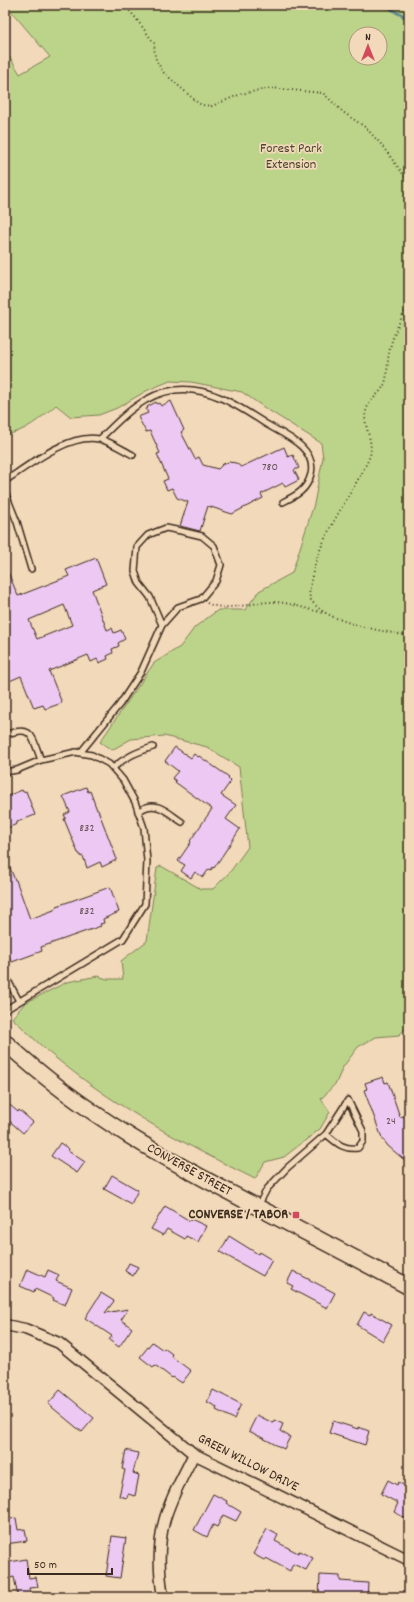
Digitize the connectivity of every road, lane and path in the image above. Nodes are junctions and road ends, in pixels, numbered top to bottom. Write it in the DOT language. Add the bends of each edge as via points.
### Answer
graph roads {
  1 [pos="124,5"];
  2 [pos="409,182"];
  3 [pos="409,305"];
  4 [pos="100,439"];
  5 [pos="133,455"];
  6 [pos="5,481"];
  7 [pos="5,492"];
  8 [pos="283,502"];
  9 [pos="31,569"];
  10 [pos="201,599"];
  11 [pos="326,613"];
  12 [pos="162,625"];
  13 [pos="409,636"];
  14 [pos="5,735"];
  15 [pos="153,747"];
  16 [pos="80,753"];
  17 [pos="41,760"];
  18 [pos="113,768"];
  19 [pos="5,772"];
  20 [pos="138,812"];
  21 [pos="182,822"];
  22 [pos="5,975"];
  23 [pos="19,1001"];
  24 [pos="5,1010"];
  25 [pos="5,1042"];
  26 [pos="326,1134"];
  27 [pos="257,1207"];
  28 [pos="409,1287"];
  29 [pos="5,1325"];
  30 [pos="194,1454"];
  31 [pos="409,1560"];
  32 [pos="163,1597"];
  1 -- 2 [label="path" via="154,44 155,57 162,71 198,103 212,106 241,94 271,88 323,93 343,112 365,127"];
  3 -- 11 [label="path" via="399,323 389,352 386,381 365,412 372,443 370,456 330,529 312,574 310,596 314,604"];
  4 -- 5 [label="lane"];
  4 -- 6 [label="lane" via="85,438 66,444"];
  4 -- 8 [label="lane" via="128,412 152,396 175,390 203,391 224,398 291,438 311,458 310,480 305,489"];
  7 -- 9 [label="lane"];
  10 -- 11 [label="path" via="208,604 219,606 275,602"];
  10 -- 12 [label="lane" via="178,607"];
  10 -- 12 [label="lane" via="216,581 220,565 214,546 202,536 181,530 166,528 148,535 136,547 135,571"];
  11 -- 13 [label="path" via="356,625"];
  12 -- 16 [label="lane" via="141,672 120,704"];
  14 -- 17 [label="lane" via="22,730 28,732"];
  15 -- 18 [label="lane" via="134,753"];
  16 -- 17 [label="lane"];
  16 -- 18 [label="lane" via="92,755"];
  17 -- 19 [label="lane"];
  18 -- 20 [label="lane" via="123,780"];
  20 -- 21 [label="lane" via="143,807 160,807"];
  20 -- 23 [label="lane" via="144,828 147,861 145,904 123,939"];
  22 -- 23 [label="lane"];
  23 -- 24 [label="lane"];
  25 -- 27 [label="main road, CONVERSE STREET" via="53,1084 106,1123"];
  26 -- 26 [label="lane" via="340,1146 349,1149 358,1148 364,1141 348,1100"];
  26 -- 27 [label="lane" via="267,1189"];
  27 -- 28 [label="main road, CONVERSE STREET"];
  29 -- 30 [label="street, GREEN WILLOW DRIVE" via="25,1329 59,1343"];
  30 -- 31 [label="street, GREEN WILLOW DRIVE"];
  30 -- 32 [label="street" via="164,1522 160,1552"];
}
